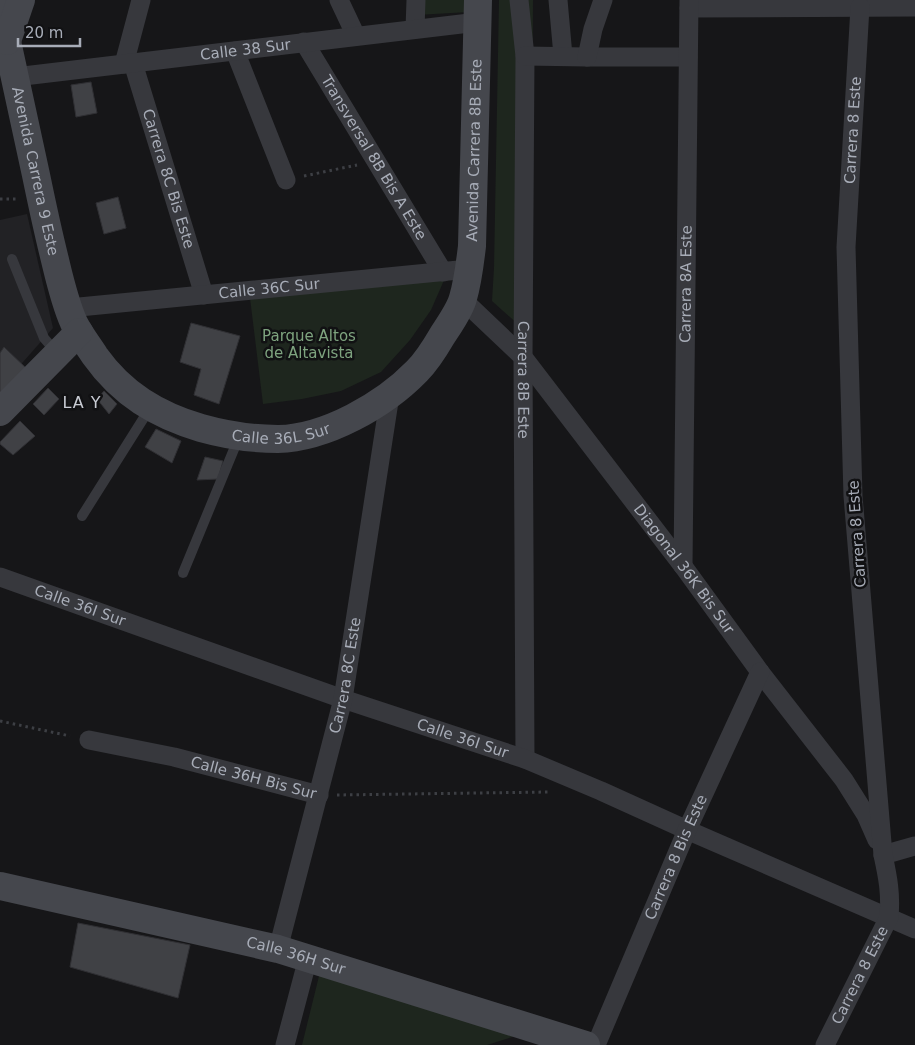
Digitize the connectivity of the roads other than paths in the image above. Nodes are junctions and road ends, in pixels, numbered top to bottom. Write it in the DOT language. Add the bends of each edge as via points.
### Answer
graph roads {
  1 [pos="21,0"];
  2 [pos="141,0"];
  3 [pos="340,0"];
  4 [pos="416,0"];
  5 [pos="519,0"];
  6 [pos="558,0"];
  7 [pos="603,0"];
  8 [pos="689,4"];
  9 [pos="860,7"];
  10 [pos="915,7"];
  11 [pos="0,9"];
  12 [pos="478,11"];
  13 [pos="416,29"];
  14 [pos="356,36"];
  15 [pos="7,42"];
  16 [pos="304,42"];
  17 [pos="235,50"];
  18 [pos="525,56"];
  19 [pos="563,56"];
  20 [pos="587,57"];
  21 [pos="688,57"];
  22 [pos="129,63"];
  23 [pos="15,77"];
  24 [pos="286,180"];
  25 [pos="12,259"];
  26 [pos="456,271"];
  27 [pos="204,295"];
  28 [pos="463,300"];
  29 [pos="74,320"];
  30 [pos="57,354"];
  31 [pos="523,357"];
  32 [pos="390,395"];
  33 [pos="150,407"];
  34 [pos="0,412"];
  35 [pos="240,437"];
  36 [pos="82,516"];
  37 [pos="683,566"];
  38 [pos="184,573"];
  39 [pos="0,577"];
  40 [pos="760,672"];
  41 [pos="343,699"];
  42 [pos="89,740"];
  43 [pos="525,760"];
  44 [pos="319,795"];
  45 [pos="687,830"];
  46 [pos="915,846"];
  47 [pos="883,855"];
  48 [pos="0,886"];
  49 [pos="889,917"];
  50 [pos="915,929"];
  51 [pos="278,949"];
  52 [pos="308,958"];
  53 [pos="285,1045"];
  54 [pos="586,1045"];
  55 [pos="596,1045"];
  56 [pos="825,1045"];
  1 -- 15 [label="main road"];
  2 -- 22 [label="street"];
  3 -- 14 [label="street"];
  4 -- 13 [label="street"];
  5 -- 18 [label="street, Carrera 8B Este"];
  6 -- 19 [label="street"];
  7 -- 20 [label="street"];
  8 -- 9 [label="street"];
  8 -- 21 [label="street, Carrera 8A Este"];
  9 -- 10 [label="street"];
  9 -- 47 [label="street, Carrera 8 Este" via="846,247 853,496"];
  11 -- 15 [label="main road, Avenida Carrera 9 Este"];
  12 -- 13 [label="street, Calle 38 Sur"];
  12 -- 26 [label="main road, Avenida Carrera 8B Este" via="472,246"];
  13 -- 14 [label="street, Calle 38 Sur"];
  14 -- 16 [label="street, Calle 38 Sur"];
  15 -- 23 [label="main road, Avenida Carrera 9 Este"];
  16 -- 17 [label="street, Calle 38 Sur"];
  16 -- 26 [label="street, Transversal 8B Bis A Este" via="376,161"];
  17 -- 22 [label="street, Calle 38 Sur"];
  17 -- 24 [label="street"];
  18 -- 19 [label="street"];
  18 -- 31 [label="street, Carrera 8B Este"];
  19 -- 20 [label="street"];
  20 -- 21 [label="street"];
  21 -- 37 [label="street, Carrera 8A Este"];
  22 -- 23 [label="street, Calle 38 Sur"];
  22 -- 27 [label="street, Carrera 8C Bis Este"];
  23 -- 29 [label="main road, Avenida Carrera 9 Este" via="41,200"];
  25 -- 30 [label="lane" via="44,338"];
  26 -- 27 [label="street, Calle 36C Sur"];
  26 -- 28 [label="main road, Avenida Carrera 8B Este"];
  27 -- 29 [label="street, Calle 36C Sur"];
  28 -- 31 [label="street, Diagonal 36K Bis Sur"];
  28 -- 32 [label="main road, Calle 36L Sur" via="435,348 417,371"];
  29 -- 30 [label="main road"];
  29 -- 33 [label="main road, Calle 36L Sur" via="96,358 114,379"];
  30 -- 34 [label="main road"];
  31 -- 37 [label="street, Diagonal 36K Bis Sur"];
  31 -- 43 [label="street, Carrera 8B Este"];
  32 -- 35 [label="main road, Calle 36L Sur" via="346,421 312,433 280,439"];
  32 -- 41 [label="street, Carrera 8C Este"];
  33 -- 35 [label="main road, Calle 36L Sur" via="172,418"];
  33 -- 36 [label="lane"];
  35 -- 38 [label="lane"];
  37 -- 40 [label="street, Diagonal 36K Bis Sur"];
  39 -- 41 [label="street, Calle 36I Sur"];
  40 -- 45 [label="street, Carrera 8 Bis Este"];
  40 -- 47 [label="street, Diagonal 36K Bis Sur" via="844,780 866,815"];
  41 -- 43 [label="street, Calle 36I Sur"];
  41 -- 44 [label="street, Carrera 8C Este"];
  42 -- 44 [label="street, Calle 36H Bis Sur" via="174,757"];
  43 -- 45 [label="street, Calle 36I Sur"];
  44 -- 51 [label="street, Carrera 8C Este"];
  45 -- 49 [label="street, Calle 36I Sur"];
  45 -- 55 [label="street, Carrera 8 Bis Este"];
  46 -- 47 [label="street"];
  47 -- 49 [label="street, Carrera 8 Este" via="889,883"];
  48 -- 51 [label="main road, Calle 36H Sur"];
  49 -- 50 [label="street, Calle 36I Sur"];
  49 -- 56 [label="street, Carrera 8 Este"];
  51 -- 52 [label="main road, Calle 36H Sur"];
  52 -- 53 [label="street"];
  52 -- 54 [label="main road, Calle 36H Sur"];
}
